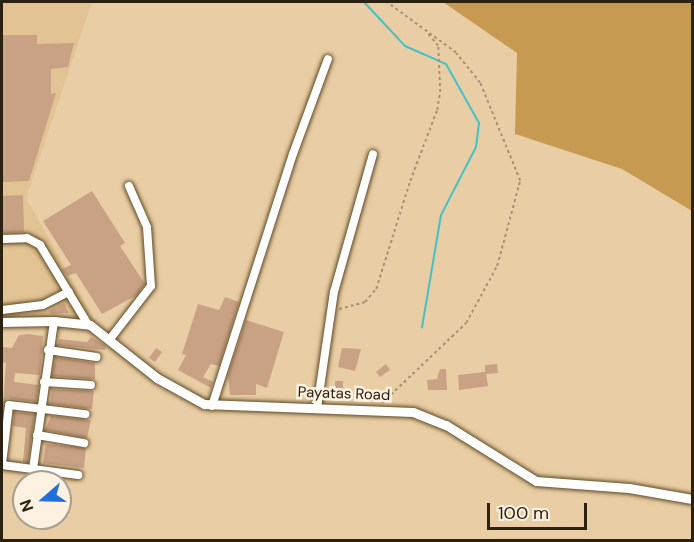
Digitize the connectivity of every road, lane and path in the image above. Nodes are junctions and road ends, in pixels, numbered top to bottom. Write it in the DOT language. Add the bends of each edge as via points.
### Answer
graph roads {
  1 [pos="386,2"];
  2 [pos="425,30"];
  3 [pos="328,59"];
  4 [pos="373,154"];
  5 [pos="129,186"];
  6 [pos="2,239"];
  7 [pos="69,292"];
  8 [pos="2,310"];
  9 [pos="333,310"];
  10 [pos="54,321"];
  11 [pos="2,322"];
  12 [pos="87,323"];
  13 [pos="110,339"];
  14 [pos="48,351"];
  15 [pos="96,357"];
  16 [pos="44,382"];
  17 [pos="91,385"];
  18 [pos="212,406"];
  19 [pos="41,407"];
  20 [pos="317,408"];
  21 [pos="376,409"];
  22 [pos="85,414"];
  23 [pos="37,435"];
  24 [pos="84,443"];
  25 [pos="2,465"];
  26 [pos="33,470"];
  27 [pos="72,474"];
  28 [pos="78,475"];
  29 [pos="693,499"];
  1 -- 2 [label="path"];
  2 -- 9 [label="path" via="438,46 437,110 376,289 365,302"];
  2 -- 21 [label="path" via="456,53 480,83 520,181 496,266 466,322"];
  3 -- 18 [label="street" via="293,154"];
  4 -- 9 [label="street" via="347,237"];
  5 -- 13 [label="street" via="147,227 151,286"];
  6 -- 7 [label="street" via="27,238 37,242"];
  7 -- 8 [label="street" via="43,305"];
  7 -- 12 [label="street"];
  9 -- 20 [label="street"];
  10 -- 11 [label="main road"];
  10 -- 12 [label="main road"];
  10 -- 14 [label="street"];
  12 -- 13 [label="main road, Payatas Road"];
  13 -- 18 [label="main road, Payatas Road" via="157,378"];
  14 -- 15 [label="street"];
  14 -- 16 [label="street"];
  16 -- 17 [label="street"];
  16 -- 19 [label="street"];
  18 -- 20 [label="main road, Payatas Road"];
  19 -- 22 [label="street"];
  19 -- 23 [label="street"];
  19 -- 25 [label="street" via="9,405"];
  20 -- 21 [label="main road, Payatas Road"];
  21 -- 29 [label="main road, Payatas Road" via="432,418 544,483 629,488"];
  23 -- 24 [label="street"];
  23 -- 26 [label="street"];
  25 -- 26 [label="street"];
  27 -- 28 [label="street"];
}
